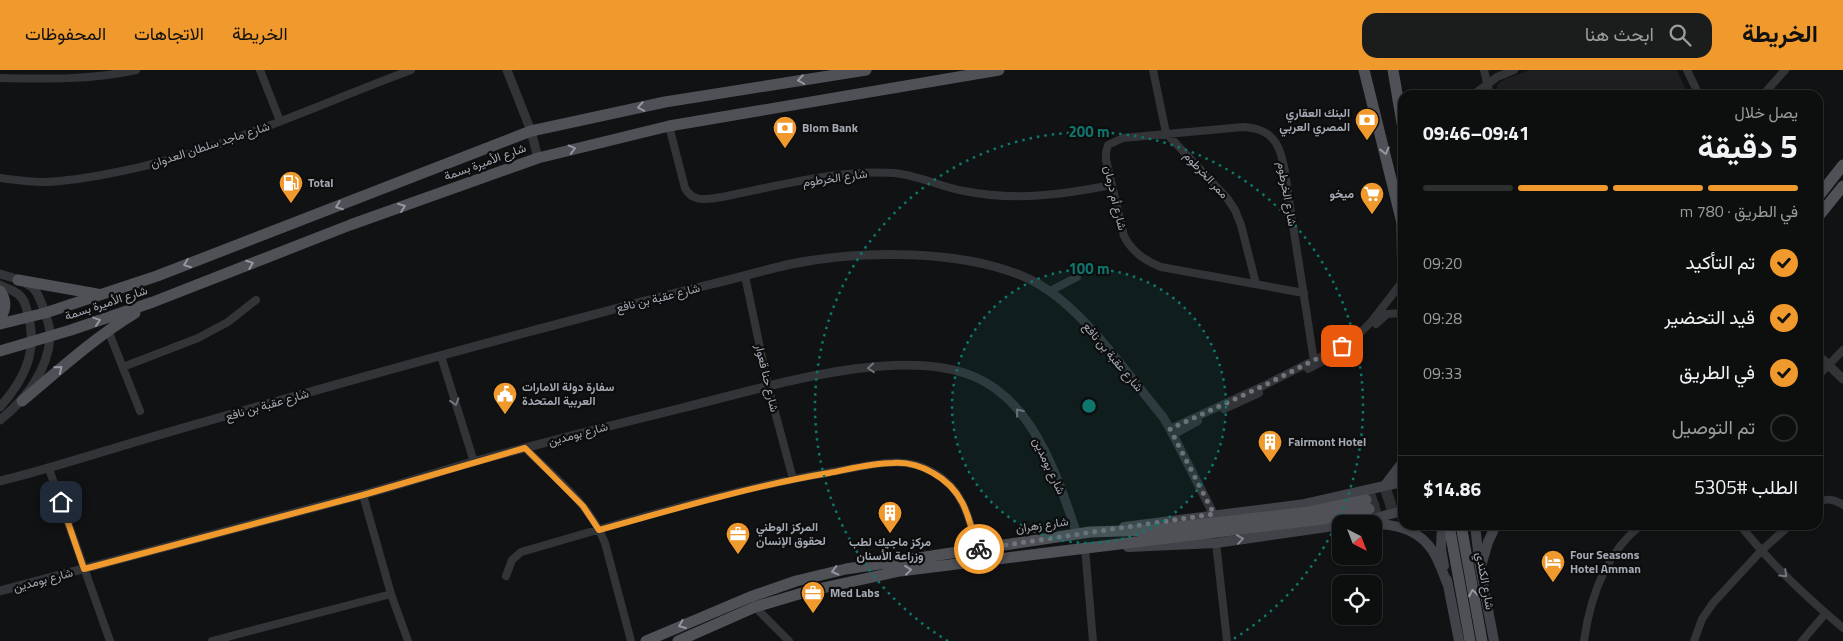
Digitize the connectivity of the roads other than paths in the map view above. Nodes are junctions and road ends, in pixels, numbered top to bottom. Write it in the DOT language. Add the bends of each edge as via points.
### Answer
graph roads {
  1 [pos="136,70"];
  2 [pos="260,70"];
  3 [pos="411,70"];
  4 [pos="507,70"];
  5 [pos="866,70"];
  6 [pos="999,70"];
  7 [pos="1153,70"];
  8 [pos="1364,70"];
  9 [pos="1393,70"];
  10 [pos="1484,70"];
  11 [pos="1514,70"];
  12 [pos="1687,70"];
  13 [pos="1785,70"];
  14 [pos="0,78"];
  15 [pos="1488,83"];
  16 [pos="1481,90"];
  17 [pos="1489,90"];
  18 [pos="1697,90"];
  19 [pos="1767,90"];
  20 [pos="1398,93"];
  21 [pos="280,121"];
  22 [pos="669,126"];
  23 [pos="531,131"];
  24 [pos="1166,133"];
  25 [pos="538,158"];
  26 [pos="1843,165"];
  27 [pos="0,178"];
  28 [pos="1111,185"];
  29 [pos="1843,186"];
  30 [pos="1823,191"];
  31 [pos="1398,203"];
  32 [pos="1823,211"];
  33 [pos="0,274"];
  34 [pos="745,276"];
  35 [pos="1077,277"];
  36 [pos="18,280"];
  37 [pos="1256,284"];
  38 [pos="0,285"];
  39 [pos="1398,287"];
  40 [pos="0,291"];
  41 [pos="1050,291"];
  42 [pos="1304,293"];
  43 [pos="101,294"];
  44 [pos="256,300"];
  45 [pos="153,302"];
  46 [pos="45,313"];
  47 [pos="1398,313"];
  48 [pos="29,317"];
  49 [pos="0,319"];
  50 [pos="0,324"];
  51 [pos="108,330"];
  52 [pos="51,335"];
  53 [pos="33,340"];
  54 [pos="1342,349"];
  55 [pos="1843,350"];
  56 [pos="0,351"];
  57 [pos="441,356"];
  58 [pos="1314,360"];
  59 [pos="1823,361"];
  60 [pos="1828,366"];
  61 [pos="123,367"];
  62 [pos="1823,371"];
  63 [pos="1843,379"];
  64 [pos="768,386"];
  65 [pos="1264,388"];
  66 [pos="22,401"];
  67 [pos="0,407"];
  68 [pos="140,412"];
  69 [pos="0,420"];
  70 [pos="1172,432"];
  71 [pos="525,448"];
  72 [pos="474,462"];
  73 [pos="1398,468"];
  74 [pos="50,469"];
  75 [pos="793,479"];
  76 [pos="0,480"];
  77 [pos="1398,482"];
  78 [pos="1386,484"];
  79 [pos="363,495"];
  80 [pos="1823,500"];
  81 [pos="1843,505"];
  82 [pos="1398,512"];
  83 [pos="1214,514"];
  84 [pos="1382,516"];
  85 [pos="1382,524"];
  86 [pos="1332,526"];
  87 [pos="1398,528"];
  88 [pos="599,530"];
  89 [pos="1403,530"];
  90 [pos="1442,530"];
  91 [pos="1450,530"];
  92 [pos="1462,530"];
  93 [pos="1476,530"];
  94 [pos="1494,530"];
  95 [pos="1635,530"];
  96 [pos="1744,530"];
  97 [pos="1785,530"];
  98 [pos="1090,532"];
  99 [pos="1077,534"];
  100 [pos="1216,543"];
  101 [pos="1105,546"];
  102 [pos="1085,548"];
  103 [pos="977,549"];
  104 [pos="1761,552"];
  105 [pos="1480,568"];
  106 [pos="84,569"];
  107 [pos="506,576"];
  108 [pos="1448,585"];
  109 [pos="0,591"];
  110 [pos="391,594"];
  111 [pos="754,607"];
  112 [pos="1825,614"];
  113 [pos="1843,628"];
  114 [pos="110,641"];
  115 [pos="212,641"];
  116 [pos="408,641"];
  117 [pos="631,641"];
  118 [pos="646,641"];
  119 [pos="678,641"];
  120 [pos="789,641"];
  121 [pos="1094,641"];
  122 [pos="1227,641"];
  123 [pos="1458,641"];
  124 [pos="1470,641"];
  125 [pos="1482,641"];
  126 [pos="1494,641"];
  127 [pos="1584,641"];
  128 [pos="1694,641"];
  129 [pos="1802,641"];
  1 -- 14 [label="street" via="106,76"];
  2 -- 21 [label="street"];
  3 -- 21 [label="street, شارع ماجد سلطان العدوان"];
  4 -- 23 [label="street"];
  5 -- 23 [label="main road, شارع الأميرة بسمة, one-way" via="665,102"];
  6 -- 22 [label="main road, شارع الأميرة بسمة"];
  7 -- 24 [label="street"];
  8 -- 31 [label="main road, one-way"];
  9 -- 20 [label="main road"];
  10 -- 15 [label="street"];
  11 -- 15 [label="street"];
  12 -- 18 [label="street"];
  13 -- 19 [label="street"];
  15 -- 16 [label="street"];
  15 -- 17 [label="street"];
  21 -- 27 [label="street, شارع ماجد سلطان العدوان" via="183,156 126,170 63,181"];
  25 -- 22 [label="main road, شارع الأميرة بسمة, one-way"];
  22 -- 28 [label="street, شارع الخرطوم" via="685,188 695,198 722,197 845,174 868,173 901,174 967,192 1014,197 1053,196"];
  23 -- 25 [label="street"];
  23 -- 43 [label="main road, شارع الأميرة بسمة, one-way" via="157,276"];
  24 -- 28 [label="street, شارع أم درمان" via="1122,138 1108,145 1106,160"];
  24 -- 37 [label="street, ممر الخرطوم" via="1228,198 1242,225"];
  24 -- 42 [label="street, شارع الخرطوم" via="1243,127 1262,130 1275,141 1281,156"];
  45 -- 25 [label="main road, شارع الأميرة بسمة, one-way" via="350,225"];
  26 -- 30 [label="main road"];
  28 -- 37 [label="street, شارع أم درمان" via="1127,244 1141,257 1161,267"];
  29 -- 32 [label="main road"];
  33 -- 36 [label="street"];
  34 -- 41 [label="street, شارع عقبة بن نافع" via="790,264 850,257 933,256 997,268 1027,278"];
  34 -- 57 [label="street, شارع عقبة بن نافع"];
  34 -- 64 [label="street, شارع حنا قعوار"];
  35 -- 41 [label="street"];
  36 -- 43 [label="main road"];
  36 -- 46 [label="street" via="37,294"];
  37 -- 42 [label="street, شارع أم درمان"];
  38 -- 48 [label="street" via="19,294"];
  39 -- 54 [label="street" via="1372,321"];
  40 -- 49 [label="main road" via="5,306"];
  41 -- 70 [label="street, شارع عقبة بن نافع" via="1096,334"];
  42 -- 58 [label="street, شارع الخرطوم"];
  43 -- 46 [label="main road, شارع الأميرة بسمة"];
  44 -- 61 [label="street" via="228,322 198,338"];
  45 -- 51 [label="main road"];
  52 -- 45 [label="main road, شارع الأميرة بسمة, one-way"];
  46 -- 48 [label="main road, شارع الأميرة بسمة"];
  46 -- 52 [label="street"];
  47 -- 54 [label="street" via="1383,316 1360,339"];
  48 -- 50 [label="main road, شارع الأميرة بسمة"];
  48 -- 53 [label="street"];
  51 -- 61 [label="street"];
  66 -- 51 [label="main road, one-way"];
  52 -- 53 [label="main road, شارع الأميرة بسمة"];
  52 -- 66 [label="street" via="46,358"];
  53 -- 56 [label="main road, شارع الأميرة بسمة"];
  53 -- 67 [label="street" via="21,378"];
  54 -- 58 [label="street"];
  54 -- 65 [label="street"];
  55 -- 60 [label="street"];
  57 -- 72 [label="street, one-way"];
  57 -- 74 [label="street, شارع عقبة بن نافع"];
  58 -- 65 [label="street"];
  59 -- 60 [label="street"];
  60 -- 62 [label="street"];
  60 -- 63 [label="street"];
  61 -- 68 [label="street"];
  64 -- 71 [label="street, شارع بومدين"];
  64 -- 75 [label="street, شارع حنا قعوار"];
  99 -- 64 [label="street, شارع بومدين, one-way" via="1056,474 1036,435 1009,400 975,377 922,365 902,365 852,370"];
  65 -- 70 [label="street"];
  66 -- 69 [label="street"];
  70 -- 83 [label="street, شارع عقبة بن نافع"];
  71 -- 72 [label="street, شارع بومدين"];
  71 -- 88 [label="street" via="583,506"];
  72 -- 79 [label="street, شارع بومدين"];
  73 -- 78 [label="main road"];
  74 -- 76 [label="street, شارع عقبة بن نافع"];
  74 -- 106 [label="street"];
  75 -- 88 [label="street"];
  75 -- 103 [label="street" via="879,464 904,463 920,467 942,478 960,497"];
  77 -- 78 [label="main road"];
  78 -- 83 [label="main road" via="1305,504"];
  79 -- 106 [label="street, شارع بومدين"];
  79 -- 110 [label="street"];
  80 -- 81 [label="street"];
  82 -- 84 [label="main road"];
  83 -- 98 [label="main road"];
  85 -- 87 [label="main road"];
  100 -- 86 [label="main road, one-way"];
  88 -- 107 [label="street" via="522,552 512,560"];
  88 -- 117 [label="street"];
  89 -- 108 [label="main road" via="1421,538 1432,550"];
  90 -- 108 [label="main road" via="1441,549"];
  91 -- 124 [label="main road, شارع الكندي"];
  125 -- 92 [label="main road, شارع الكندي, one-way"];
  93 -- 105 [label="main road"];
  94 -- 105 [label="main road"];
  95 -- 127 [label="street" via="1603,573 1587,618"];
  96 -- 104 [label="street"];
  97 -- 104 [label="street"];
  98 -- 99 [label="main road, شارع زهران"];
  98 -- 101 [label="main road, شارع زهران" via="1152,530 1367,505 1322,519"];
  99 -- 103 [label="main road, شارع زهران"];
  100 -- 101 [label="main road"];
  100 -- 122 [label="street"];
  101 -- 102 [label="main road, شارع زهران"];
  111 -- 102 [label="main road, شارع زهران, one-way" via="900,571"];
  102 -- 121 [label="street"];
  103 -- 118 [label="main road, شارع زهران, one-way" via="846,569 796,581"];
  104 -- 112 [label="street, one-way"];
  104 -- 128 [label="street" via="1708,611"];
  105 -- 126 [label="main road"];
  106 -- 109 [label="street, شارع بومدين"];
  106 -- 114 [label="street"];
  108 -- 123 [label="main road"];
  110 -- 115 [label="street"];
  110 -- 116 [label="street"];
  111 -- 119 [label="main road, شارع زهران"];
  111 -- 120 [label="street"];
  112 -- 113 [label="street"];
  112 -- 129 [label="street"];
}
